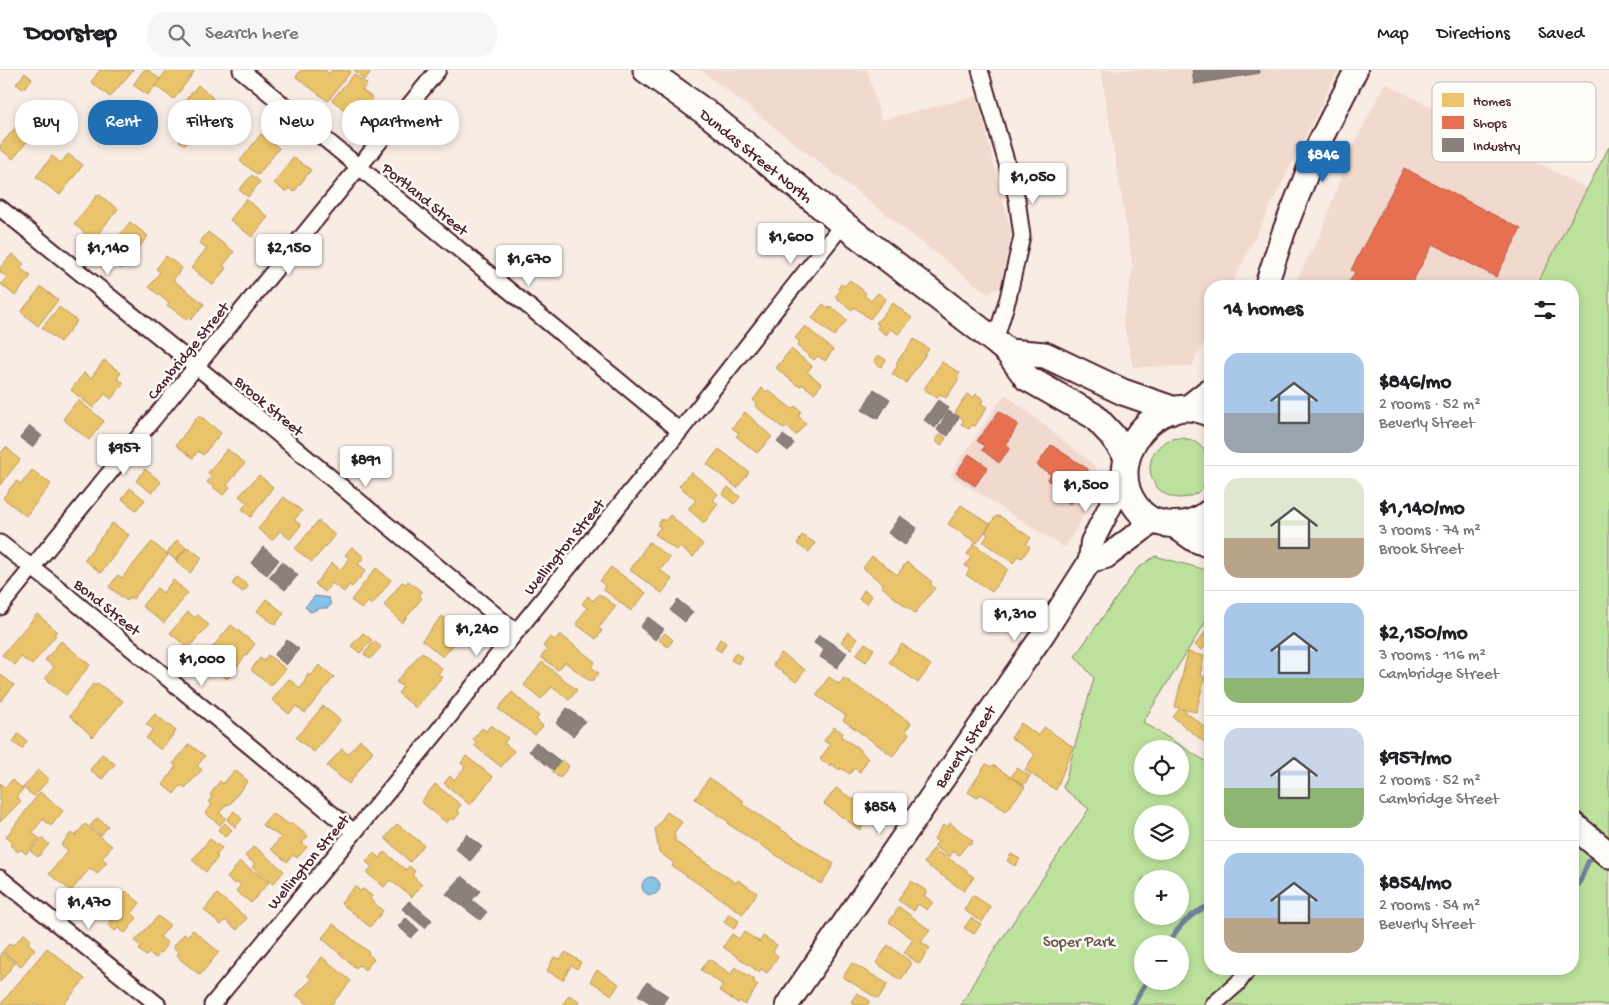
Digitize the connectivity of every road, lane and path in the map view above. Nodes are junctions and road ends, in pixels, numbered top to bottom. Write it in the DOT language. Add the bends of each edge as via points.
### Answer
graph roads {
  1 [pos="241,70"];
  2 [pos="438,70"];
  3 [pos="646,70"];
  4 [pos="980,70"];
  5 [pos="1356,70"];
  6 [pos="360,167"];
  7 [pos="0,208"];
  8 [pos="843,224"];
  9 [pos="1268,280"];
  10 [pos="1001,347"];
  11 [pos="196,368"];
  12 [pos="1204,393"];
  13 [pos="1181,409"];
  14 [pos="1204,413"];
  15 [pos="680,431"];
  16 [pos="1125,467"];
  17 [pos="1204,516"];
  18 [pos="1164,523"];
  19 [pos="0,543"];
  20 [pos="1204,543"];
  21 [pos="1090,561"];
  22 [pos="31,568"];
  23 [pos="0,607"];
  24 [pos="516,632"];
  25 [pos="1580,830"];
  26 [pos="354,832"];
  27 [pos="1609,855"];
  28 [pos="0,878"];
  29 [pos="1244,975"];
  30 [pos="158,1005"];
  31 [pos="212,1005"];
  32 [pos="787,1005"];
  33 [pos="1214,1005"];
  1 -- 6 [label="street, Portland Street"];
  2 -- 6 [label="street, Cambridge Street"];
  3 -- 8 [label="main road, Dundas Street North" via="712,117"];
  4 -- 10 [label="street" via="1017,199 1022,236"];
  5 -- 9 [label="street" via="1319,144"];
  6 -- 11 [label="street, Cambridge Street"];
  6 -- 15 [label="street, Portland Street"];
  7 -- 11 [label="street, Brook Street"];
  8 -- 10 [label="main road, Dundas Street North"];
  8 -- 15 [label="street, Wellington Street"];
  10 -- 13 [label="main road" via="1045,356 1123,392"];
  10 -- 16 [label="main road, Dundas Street North" via="1027,378 1094,416 1111,434"];
  11 -- 22 [label="street, Cambridge Street"];
  11 -- 24 [label="street, Brook Street"];
  12 -- 13 [label="street"];
  13 -- 14 [label="main road"];
  13 -- 16 [label="main road" via="1164,413 1145,426 1134,440"];
  15 -- 24 [label="street, Wellington Street"];
  16 -- 18 [label="main road, Dundas Street North" via="1131,500 1144,516"];
  16 -- 21 [label="street, Beverly Street" via="1092,542"];
  17 -- 18 [label="main road" via="1197,520"];
  18 -- 20 [label="main road"];
  18 -- 21 [label="street" via="1106,557"];
  19 -- 22 [label="street, Bond Street"];
  21 -- 32 [label="street, Beverly Street" via="1036,645"];
  22 -- 23 [label="street, Cambridge Street"];
  22 -- 26 [label="street, Bond Street"];
  24 -- 26 [label="street, Wellington Street"];
  25 -- 27 [label="main road"];
  26 -- 31 [label="street, Wellington Street"];
  28 -- 30 [label="street"];
  29 -- 33 [label="street"];
}
